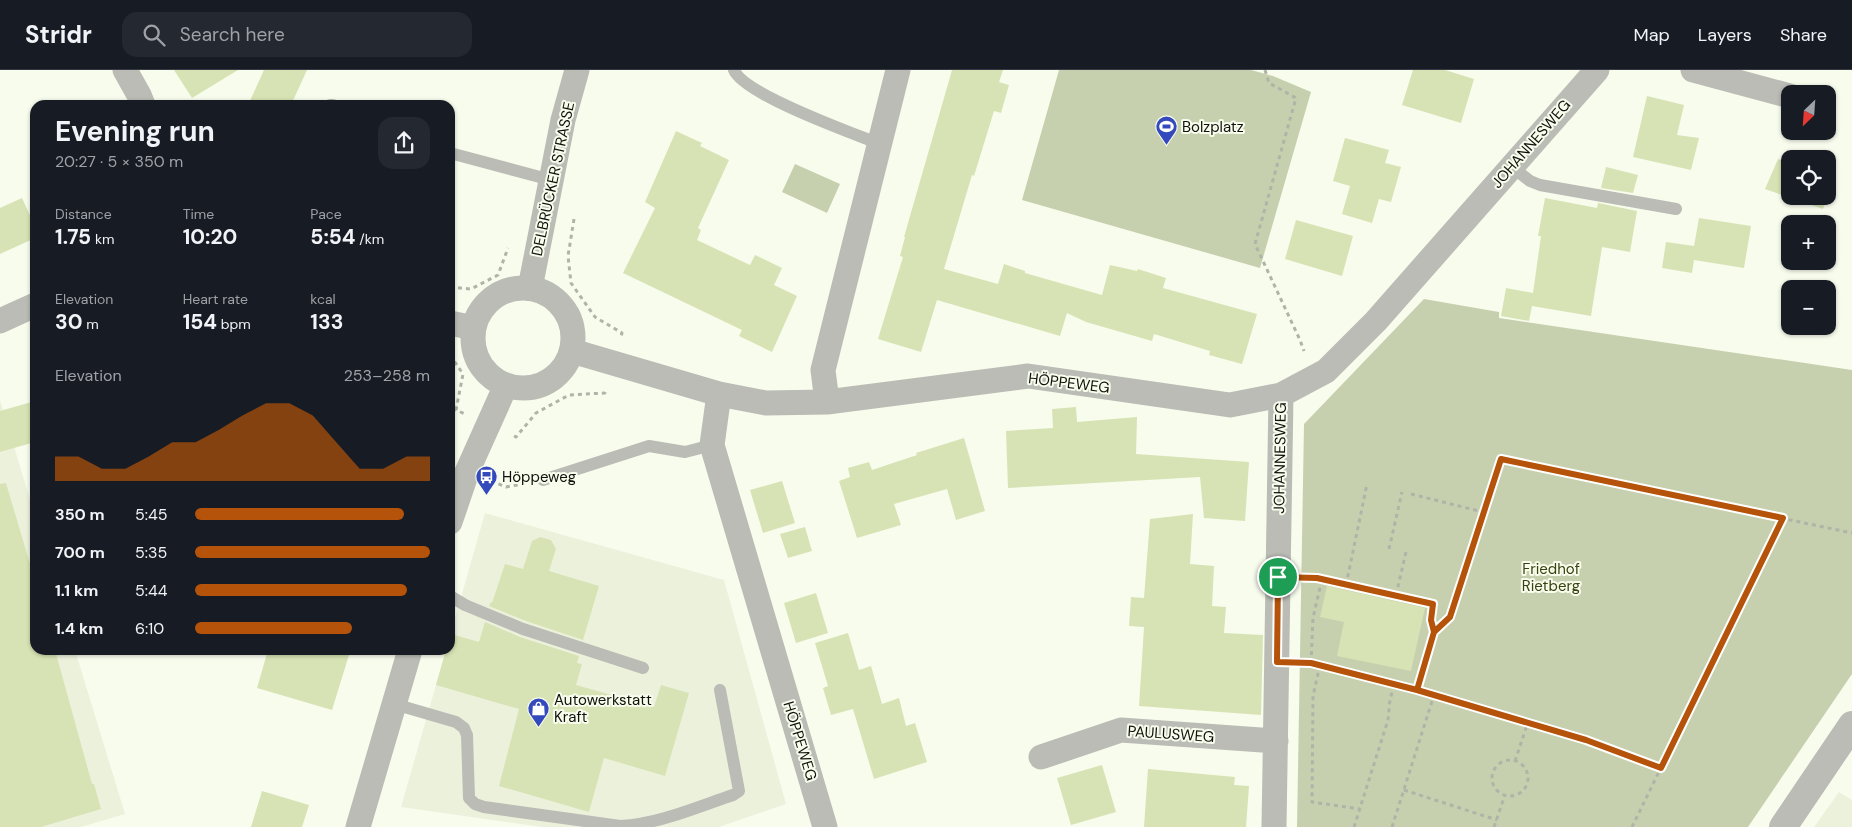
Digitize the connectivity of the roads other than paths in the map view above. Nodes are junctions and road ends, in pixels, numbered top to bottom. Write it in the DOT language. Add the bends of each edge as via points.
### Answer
graph roads {
  1 [pos="125,70"];
  2 [pos="577,70"];
  3 [pos="734,70"];
  4 [pos="898,70"];
  5 [pos="1597,70"];
  6 [pos="1693,70"];
  7 [pos="1781,94"];
  8 [pos="140,100"];
  9 [pos="880,144"];
  10 [pos="455,154"];
  11 [pos="1512,167"];
  12 [pos="552,180"];
  13 [pos="1676,209"];
  14 [pos="530,288"];
  15 [pos="30,307"];
  16 [pos="0,321"];
  17 [pos="455,324"];
  18 [pos="474,328"];
  19 [pos="572,351"];
  20 [pos="506,385"];
  21 [pos="719,394"];
  22 [pos="1281,396"];
  23 [pos="827,402"];
  24 [pos="712,445"];
  25 [pos="543,480"];
  26 [pos="455,507"];
  27 [pos="455,599"];
  28 [pos="409,655"];
  29 [pos="643,668"];
  30 [pos="720,690"];
  31 [pos="394,704"];
  32 [pos="1852,725"];
  33 [pos="1276,742"];
  34 [pos="1040,757"];
  35 [pos="358,827"];
  36 [pos="826,827"];
  37 [pos="1274,827"];
  38 [pos="1783,827"];
  1 -- 8 [label="street"];
  2 -- 12 [label="street, DELBRÜCKER STRASSE" via="563,120"];
  3 -- 9 [label="lane" via="756,90"];
  4 -- 9 [label="street"];
  5 -- 11 [label="street, JOHANNESWEG"];
  6 -- 7 [label="street"];
  9 -- 23 [label="street" via="823,370"];
  10 -- 12 [label="lane"];
  11 -- 13 [label="lane" via="1540,185"];
  11 -- 22 [label="street, JOHANNESWEG" via="1376,321 1326,371"];
  12 -- 14 [label="street, DELBRÜCKER STRASSE"];
  14 -- 18 [label="street" via="516,288 495,297 480,314"];
  14 -- 19 [label="street" via="547,293 570,318 574,334"];
  15 -- 16 [label="street"];
  17 -- 18 [label="street"];
  18 -- 20 [label="street" via="477,356 484,368"];
  19 -- 20 [label="street" via="554,378 539,386 522,388"];
  19 -- 21 [label="street, HÖPPEWEG"];
  20 -- 26 [label="street" via="467,472"];
  21 -- 23 [label="street, HÖPPEWEG" via="766,403"];
  21 -- 24 [label="street, HÖPPEWEG"];
  22 -- 23 [label="street, HÖPPEWEG" via="1230,405 1028,376"];
  22 -- 33 [label="street, JOHANNESWEG"];
  24 -- 25 [label="lane" via="685,452 649,446"];
  24 -- 36 [label="street, HÖPPEWEG"];
  27 -- 29 [label="lane" via="523,629"];
  28 -- 31 [label="street"];
  30 -- 31 [label="lane" via="739,791 664,818 620,826 475,804 469,798 468,735 464,728 456,722"];
  31 -- 35 [label="street"];
  32 -- 38 [label="street"];
  33 -- 34 [label="street, PAULUSWEG" via="1121,730"];
  33 -- 37 [label="street, JOHANNESWEG"];
}
